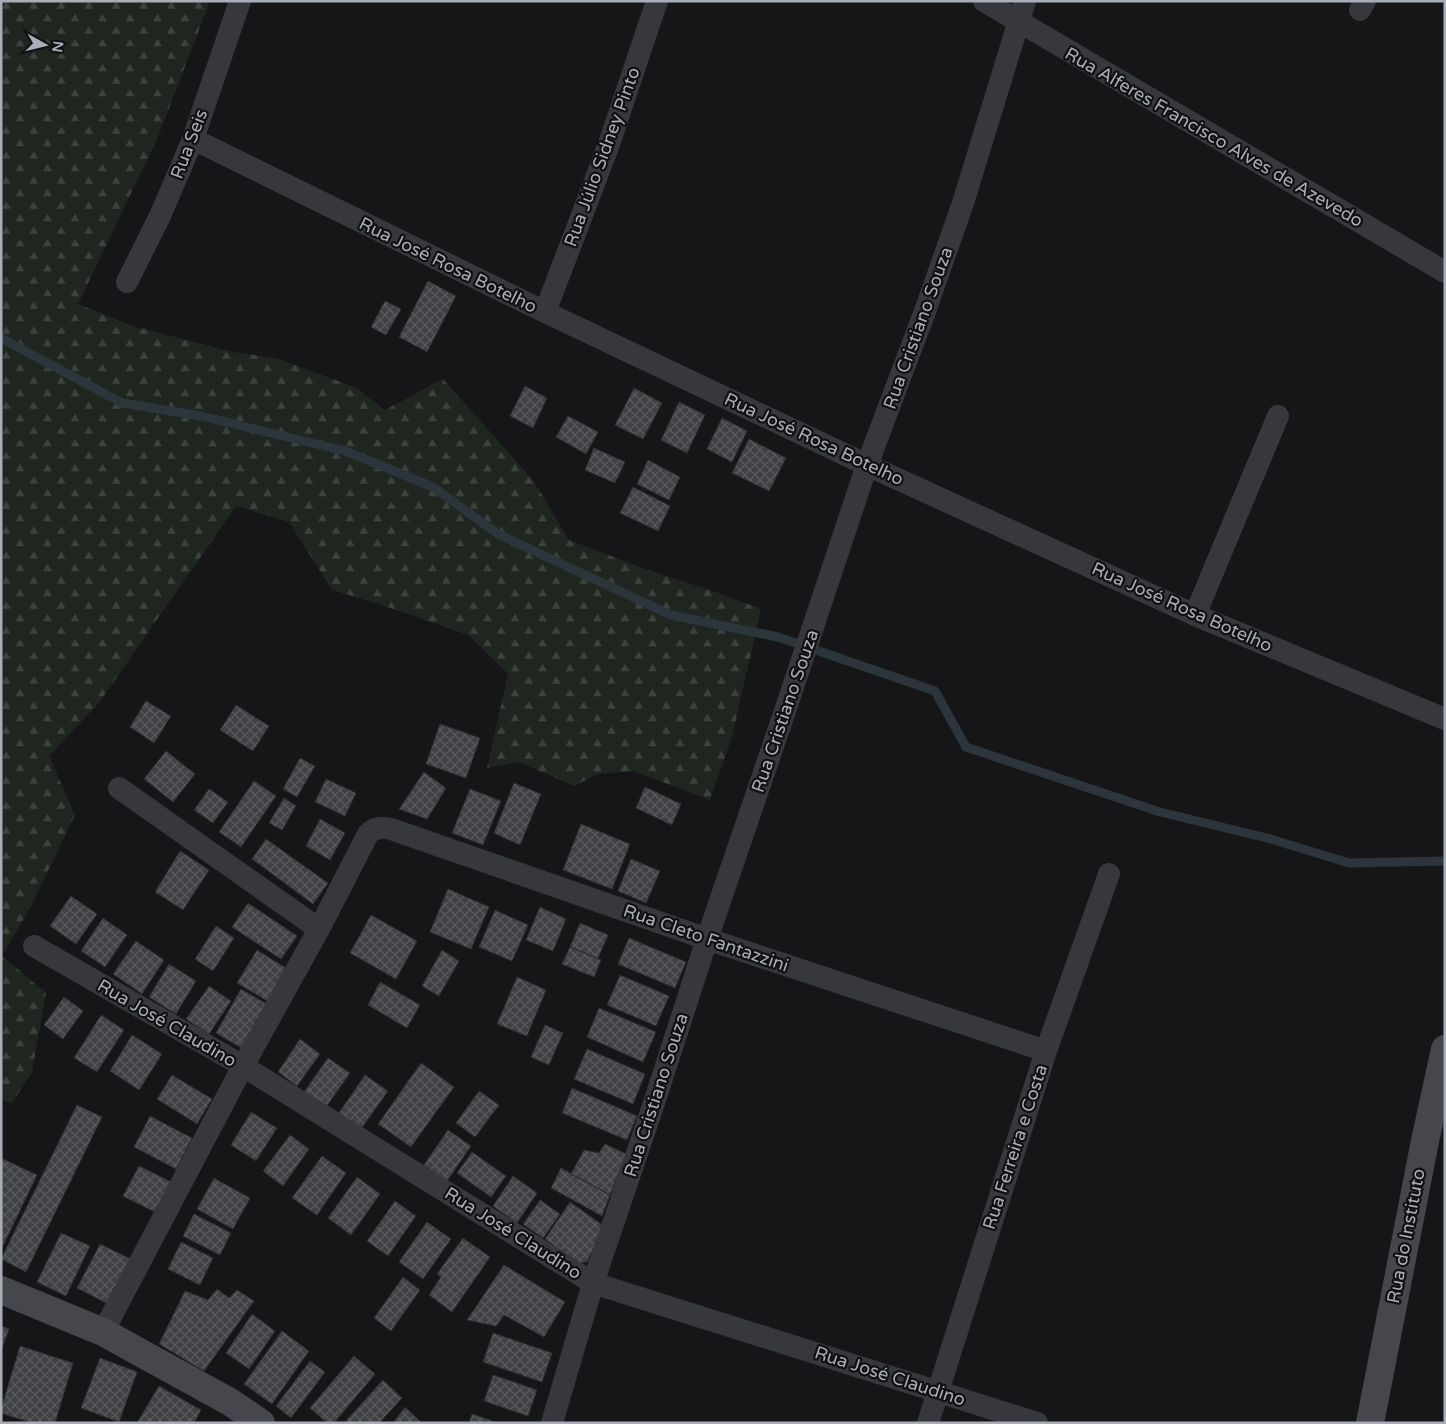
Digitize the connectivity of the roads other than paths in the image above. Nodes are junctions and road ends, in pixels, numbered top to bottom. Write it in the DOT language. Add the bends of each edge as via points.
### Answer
graph roads {
  1 [pos="240,1"];
  2 [pos="657,1"];
  3 [pos="984,1"];
  4 [pos="1021,12"];
  5 [pos="192,138"];
  6 [pos="1445,272"];
  7 [pos="127,282"];
  8 [pos="545,312"];
  9 [pos="1278,416"];
  10 [pos="867,465"];
  11 [pos="1195,615"];
  12 [pos="1445,719"];
  13 [pos="119,788"];
  14 [pos="1109,874"];
  15 [pos="318,929"];
  16 [pos="707,939"];
  17 [pos="34,946"];
  18 [pos="1445,1049"];
  19 [pos="1046,1051"];
  20 [pos="243,1066"];
  21 [pos="1435,1138"];
  22 [pos="593,1283"];
  23 [pos="1,1290"];
  24 [pos="104,1332"];
  25 [pos="938,1392"];
  26 [pos="261,1423"];
  27 [pos="552,1423"];
  28 [pos="928,1423"];
  29 [pos="1036,1423"];
  30 [pos="1370,1423"];
  1 -- 5 [label="street, Rua Seis"];
  2 -- 8 [label="street, Rua Júlio Sidney Pinto" via="608,147"];
  3 -- 4 [label="street, Rua Alferes Francisco Alves de Azevedo"];
  4 -- 6 [label="street, Rua Alferes Francisco Alves de Azevedo"];
  4 -- 10 [label="street, Rua Cristiano Souza" via="963,203"];
  5 -- 7 [label="street, Rua Seis" via="160,216"];
  5 -- 8 [label="street, Rua José Rosa Botelho"];
  8 -- 10 [label="street, Rua José Rosa Botelho"];
  9 -- 11 [label="street"];
  10 -- 11 [label="street, Rua José Rosa Botelho"];
  10 -- 16 [label="street, Rua Cristiano Souza"];
  11 -- 12 [label="street, Rua José Rosa Botelho"];
  13 -- 15 [label="street"];
  14 -- 19 [label="street, Rua Ferreira e Costa"];
  15 -- 16 [label="street, Rua Cleto Fantazzini" via="368,834 383,827"];
  15 -- 20 [label="street"];
  16 -- 19 [label="street, Rua Cleto Fantazzini"];
  16 -- 22 [label="street, Rua Cristiano Souza"];
  17 -- 20 [label="street, Rua José Claudino"];
  18 -- 21 [label="main road, Rua do Instituto"];
  19 -- 25 [label="street, Rua Ferreira e Costa"];
  20 -- 22 [label="street, Rua José Claudino"];
  20 -- 24 [label="street"];
  21 -- 30 [label="main road, Rua do Instituto"];
  22 -- 25 [label="street, Rua José Claudino"];
  22 -- 27 [label="street, Rua Cristiano Souza"];
  23 -- 24 [label="main road"];
  24 -- 26 [label="main road" via="230,1402"];
  25 -- 28 [label="street, Rua Ferreira e Costa"];
  25 -- 29 [label="street, Rua José Claudino"];
}
